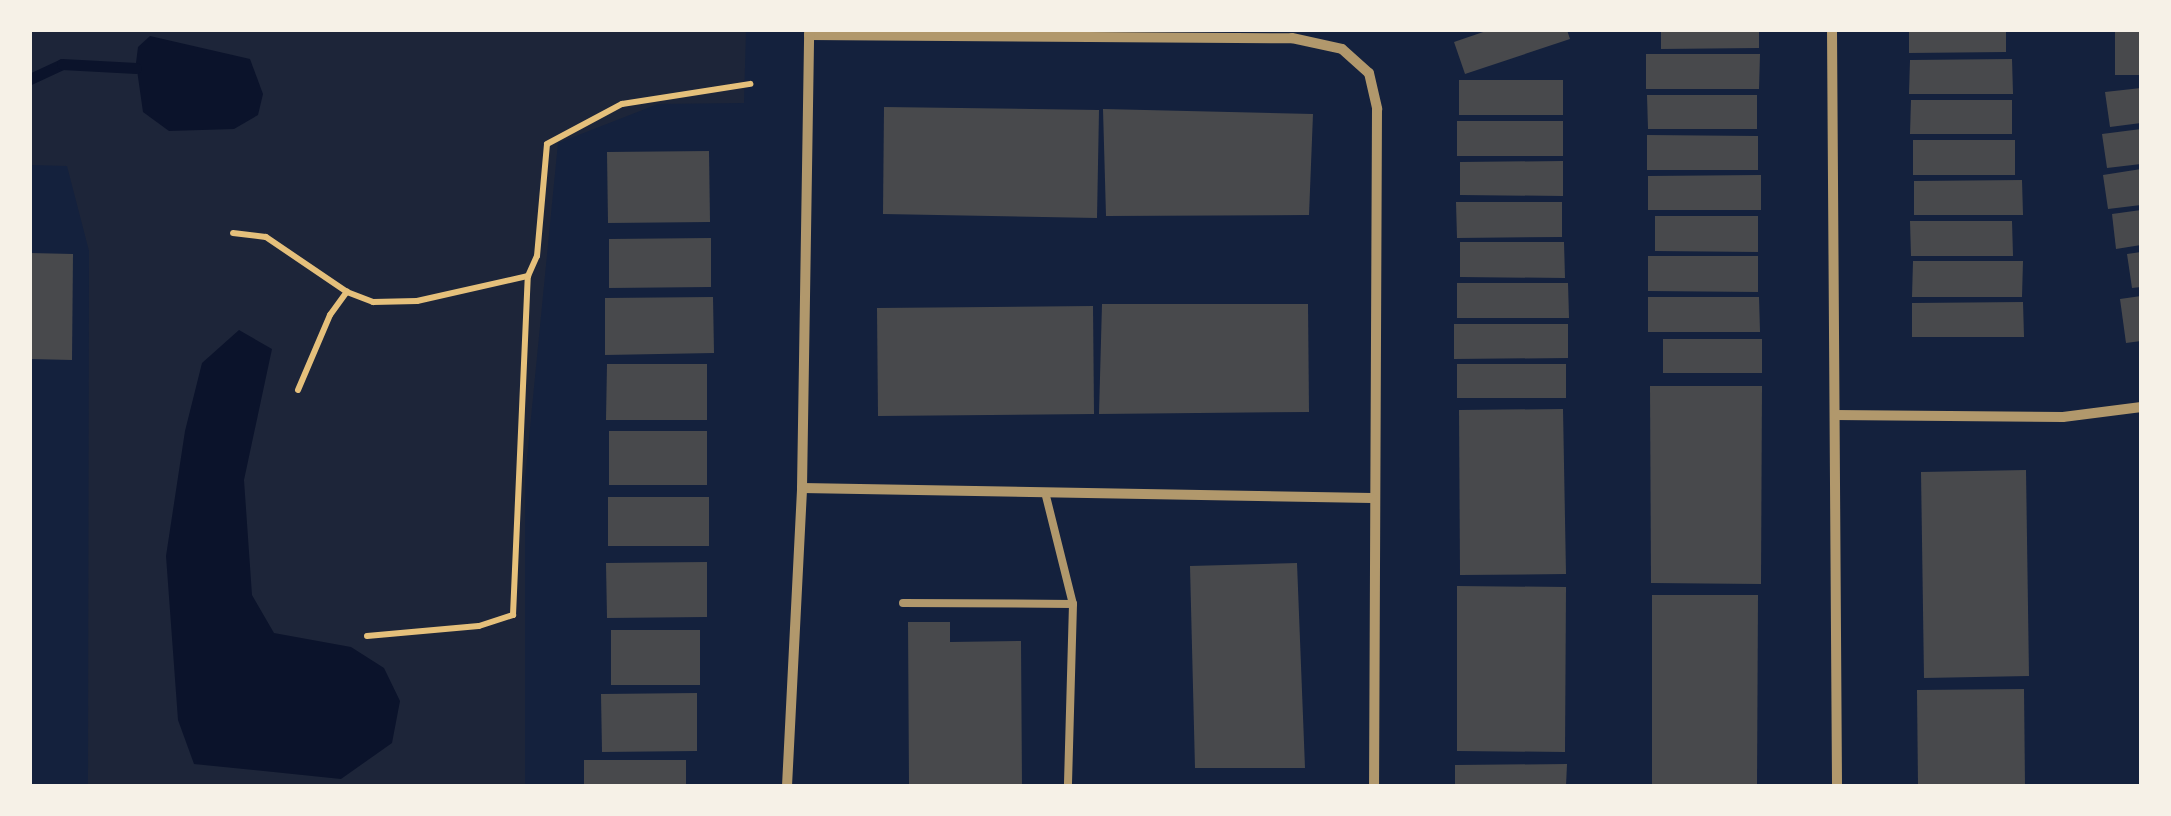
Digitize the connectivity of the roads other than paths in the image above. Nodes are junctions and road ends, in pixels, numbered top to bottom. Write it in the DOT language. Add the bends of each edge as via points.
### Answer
graph roads {
  1 [pos="1832,30"];
  2 [pos="808,33"];
  3 [pos="2141,407"];
  4 [pos="1836,415"];
  5 [pos="802,488"];
  6 [pos="1045,492"];
  7 [pos="1372,498"];
  8 [pos="903,602"];
  9 [pos="1072,604"];
  10 [pos="786,786"];
  11 [pos="1068,786"];
  12 [pos="1374,786"];
  13 [pos="1837,786"];
  1 -- 4 [label="street"];
  2 -- 5 [label="street"];
  2 -- 7 [label="street" via="1292,38 1342,49 1369,73 1377,109"];
  3 -- 4 [label="street" via="2063,417"];
  4 -- 13 [label="street"];
  5 -- 6 [label="street"];
  5 -- 10 [label="street"];
  6 -- 7 [label="street"];
  6 -- 9 [label="lane"];
  7 -- 12 [label="street"];
  8 -- 9 [label="lane"];
  9 -- 11 [label="lane"];
}
